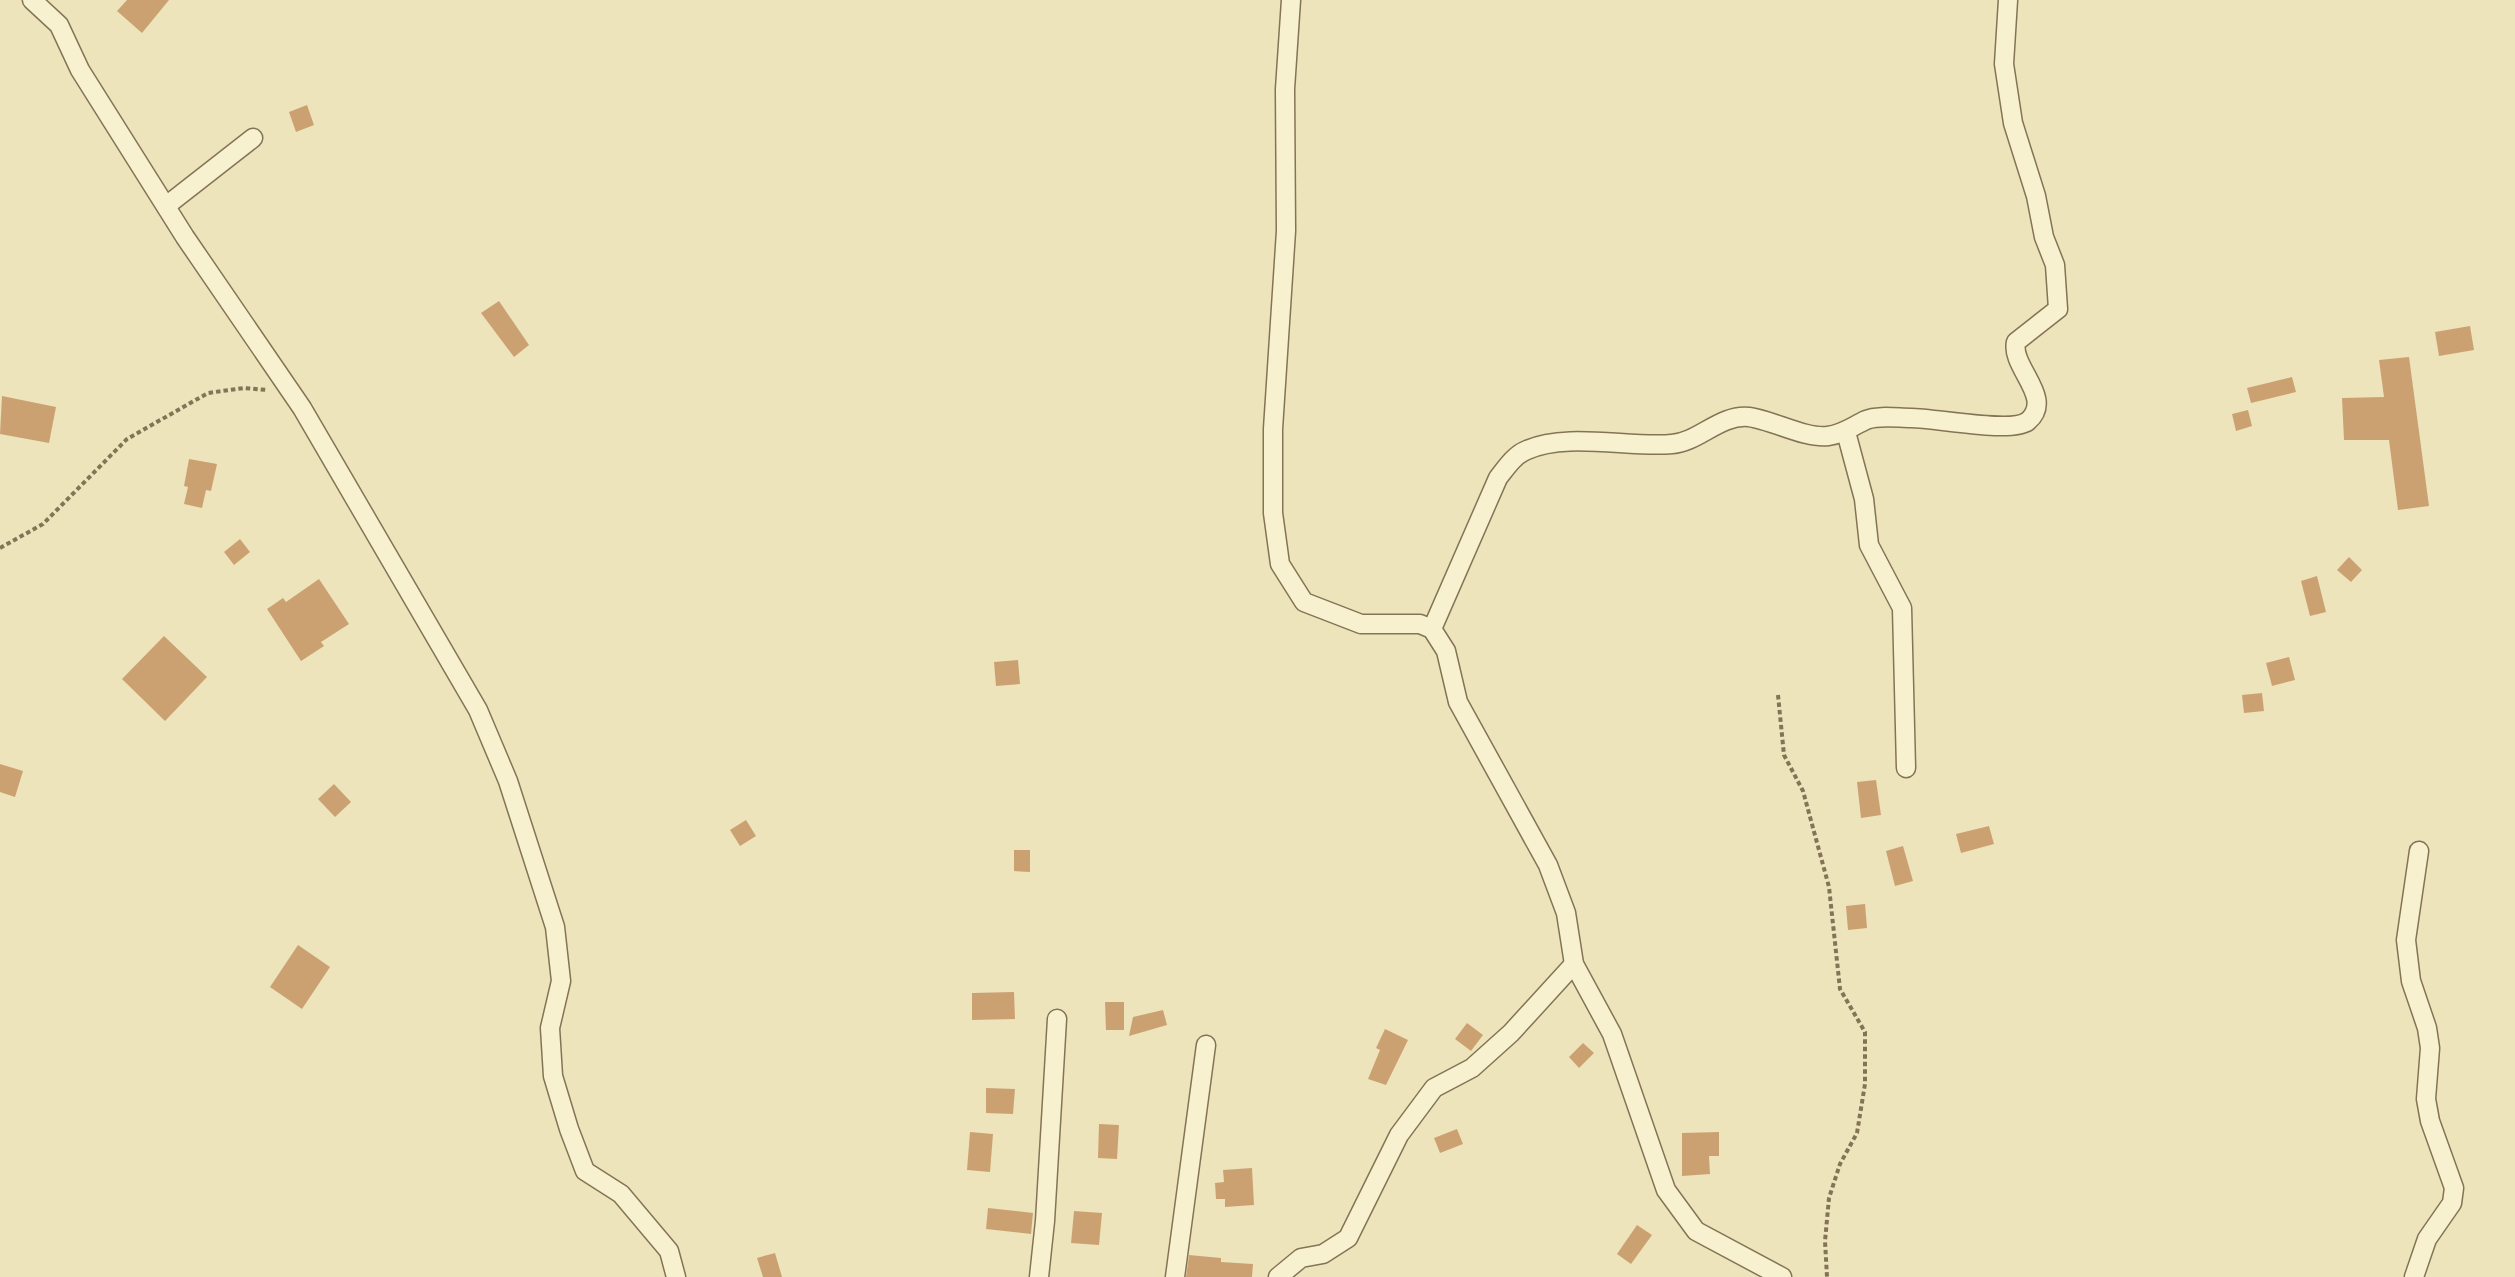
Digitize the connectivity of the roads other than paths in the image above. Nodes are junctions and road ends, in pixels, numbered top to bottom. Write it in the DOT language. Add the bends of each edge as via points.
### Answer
graph roads {
  1 [pos="32,0"];
  2 [pos="1291,0"];
  3 [pos="2008,0"];
  4 [pos="253,138"];
  5 [pos="166,206"];
  6 [pos="1846,432"];
  7 [pos="1431,629"];
  8 [pos="1906,768"];
  9 [pos="2420,851"];
  10 [pos="1574,964"];
  11 [pos="1057,1019"];
  12 [pos="1206,1045"];
  13 [pos="676,1277"];
  14 [pos="1039,1277"];
  15 [pos="1175,1277"];
  16 [pos="1278,1277"];
  17 [pos="1782,1277"];
  18 [pos="2414,1277"];
  1 -- 5 [label="street" via="59,25 80,70"];
  2 -- 7 [label="street" via="1285,89 1286,231 1273,429 1273,513 1280,564 1304,602 1361,624 1420,624"];
  3 -- 6 [label="street" via="2004,64 2013,123 2055,265 2058,309 2016,342 2014,350 2036,394 2035,411 2028,421 2015,427 1989,427 1941,418 1889,418 1868,419"];
  4 -- 5 [label="street"];
  5 -- 13 [label="street" via="302,408 478,710 507,781 555,927 561,981 550,1028 553,1076 569,1129 585,1171 621,1194 669,1251"];
  6 -- 7 [label="street" via="1826,437 1748,417 1730,420 1674,444 1565,442 1527,449 1498,478"];
  6 -- 8 [label="street" via="1864,499 1869,545 1902,608"];
  7 -- 10 [label="street" via="1446,651 1458,702 1548,865 1566,914"];
  9 -- 18 [label="street" via="2406,940 2411,981 2430,1048 2426,1099 2430,1121 2454,1188 2452,1203 2427,1239"];
  10 -- 16 [label="street" via="1511,1033 1472,1068 1434,1088 1399,1135 1348,1238 1323,1254 1301,1258"];
  10 -- 17 [label="street" via="1612,1034 1666,1190 1696,1231"];
  11 -- 14 [label="street"];
  12 -- 15 [label="street"];
}
